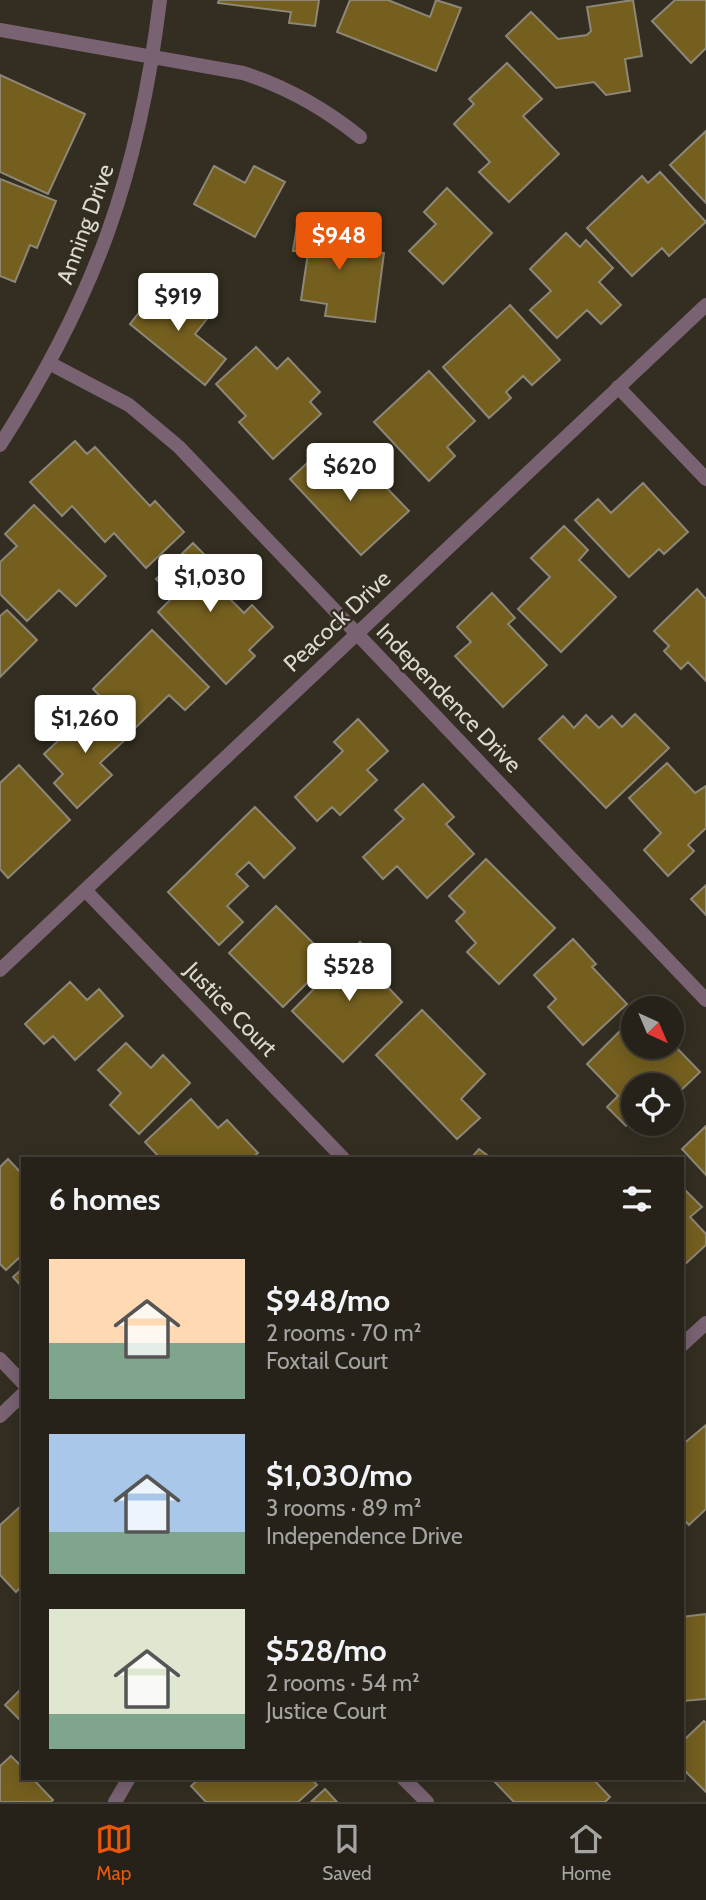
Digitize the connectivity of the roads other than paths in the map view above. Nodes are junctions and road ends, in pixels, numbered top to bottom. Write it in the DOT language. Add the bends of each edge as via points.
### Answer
graph roads {
  1 [pos="160,0"];
  2 [pos="0,30"];
  3 [pos="151,55"];
  4 [pos="360,136"];
  5 [pos="706,305"];
  6 [pos="51,364"];
  7 [pos="618,387"];
  8 [pos="0,445"];
  9 [pos="706,479"];
  10 [pos="356,635"];
  11 [pos="85,890"];
  12 [pos="0,970"];
  13 [pos="706,1000"];
  14 [pos="342,1157"];
  15 [pos="706,1323"];
  16 [pos="684,1343"];
  17 [pos="0,1359"];
  18 [pos="21,1381"];
  19 [pos="21,1396"];
  20 [pos="0,1416"];
  21 [pos="128,1780"];
  22 [pos="406,1780"];
  23 [pos="114,1802"];
  24 [pos="427,1802"];
  1 -- 3 [label="street, Anning Drive"];
  2 -- 3 [label="street"];
  3 -- 4 [label="street" via="269,82 318,106"];
  3 -- 6 [label="street, Anning Drive" via="137,139 120,201 97,266"];
  5 -- 7 [label="street, Peacock Drive"];
  6 -- 8 [label="street, Anning Drive"];
  6 -- 10 [label="street, Independence Drive" via="109,393 155,425"];
  7 -- 9 [label="street"];
  7 -- 10 [label="street, Peacock Drive"];
  10 -- 11 [label="street, Peacock Drive"];
  10 -- 13 [label="street, Independence Drive"];
  11 -- 12 [label="street, Peacock Drive"];
  11 -- 14 [label="street, Justice Court"];
  15 -- 16 [label="street"];
  17 -- 18 [label="street"];
  19 -- 20 [label="street"];
  21 -- 23 [label="street"];
  22 -- 24 [label="street"];
}
